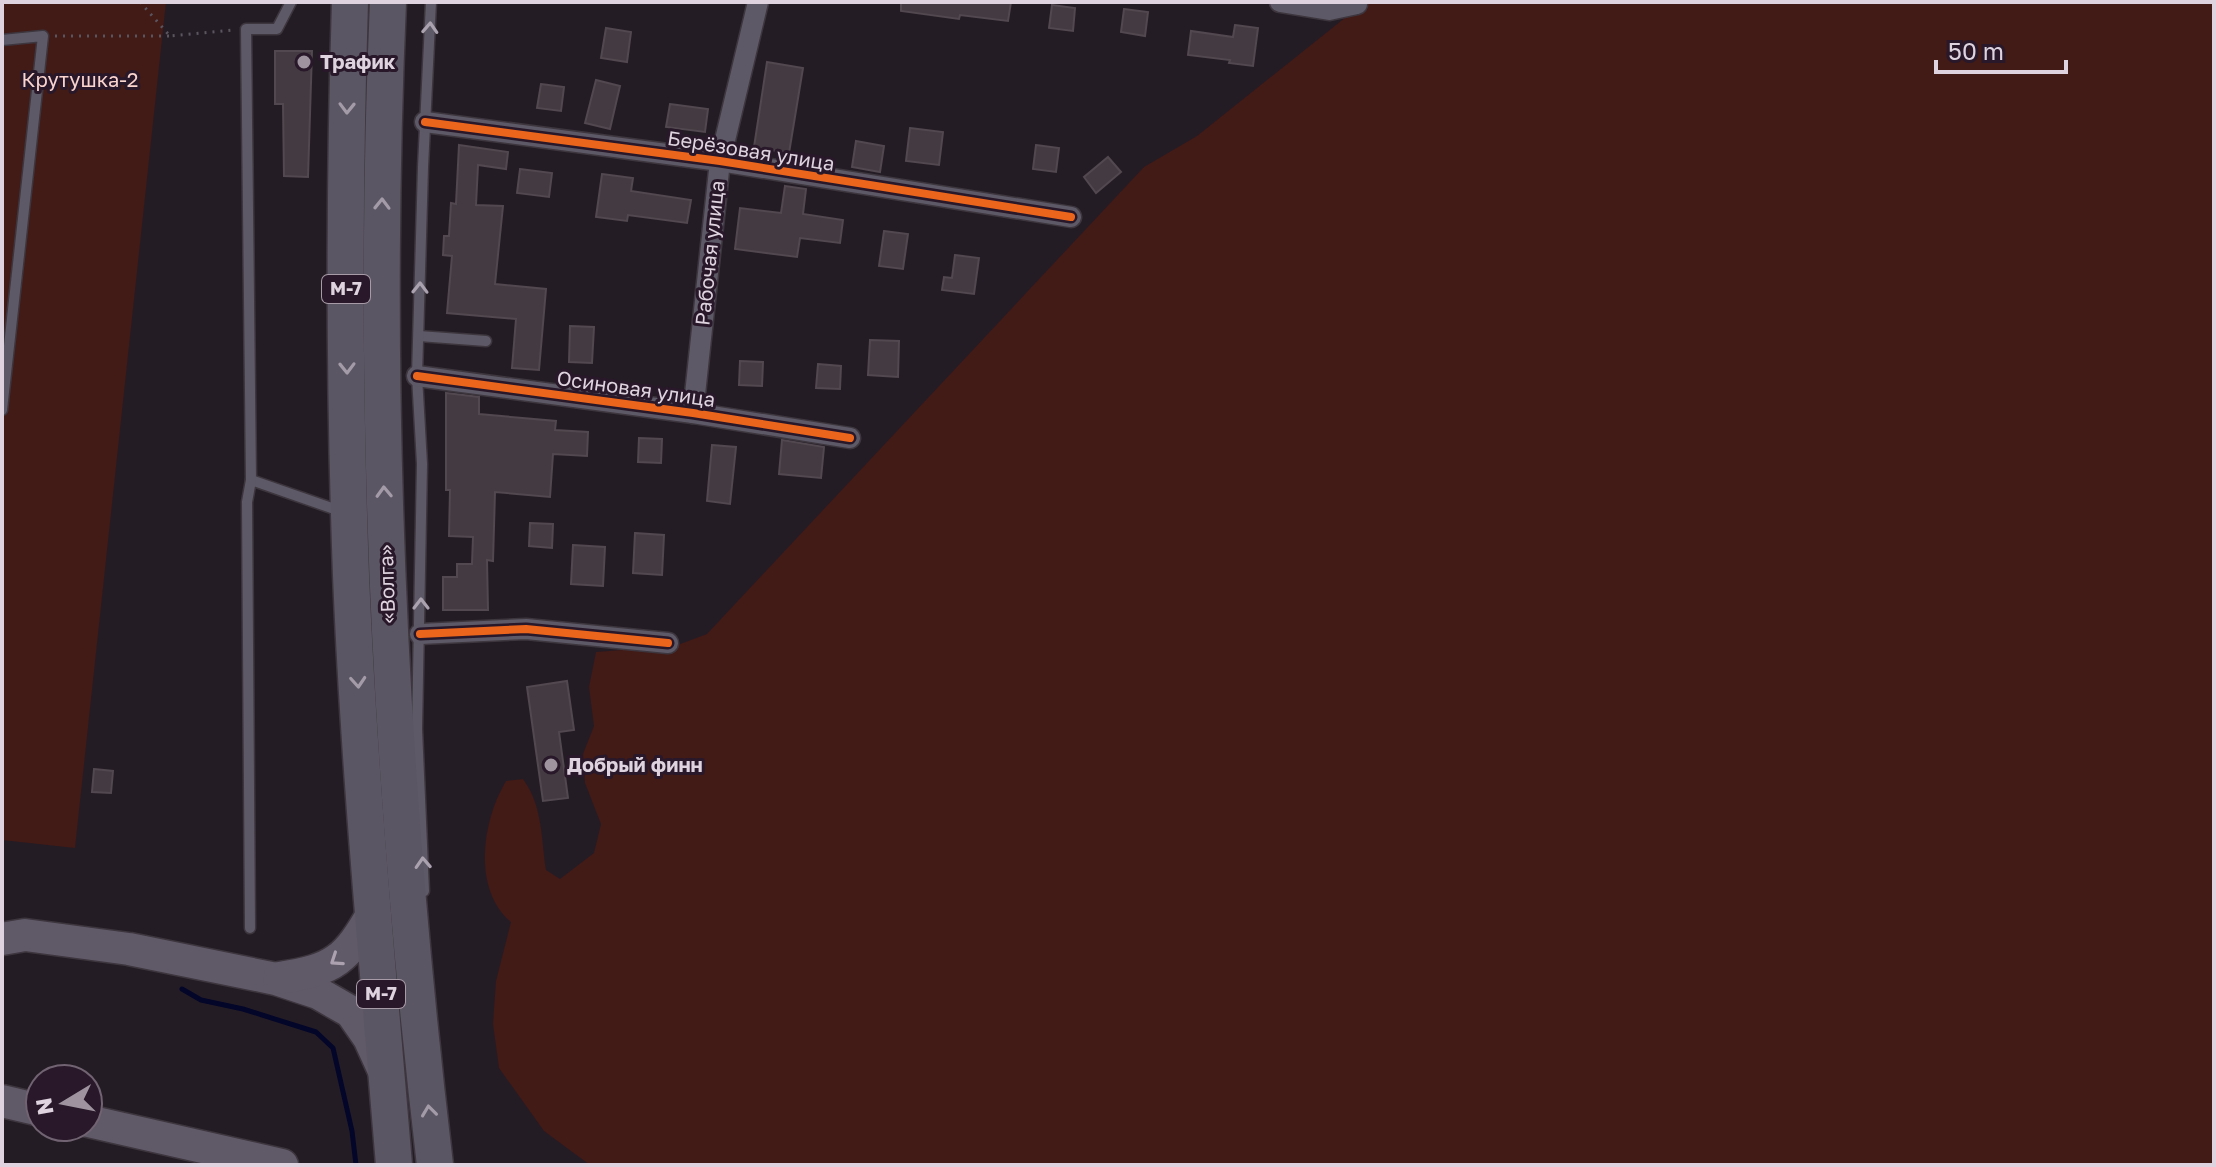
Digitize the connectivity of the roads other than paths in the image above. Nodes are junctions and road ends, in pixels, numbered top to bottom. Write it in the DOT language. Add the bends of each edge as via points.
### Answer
graph roads {
  1 [pos="291,2"];
  2 [pos="350,2"];
  3 [pos="388,2"];
  4 [pos="431,2"];
  5 [pos="758,2"];
  6 [pos="1280,2"];
  7 [pos="1359,3"];
  8 [pos="2,40"];
  9 [pos="425,122"];
  10 [pos="720,161"];
  11 [pos="1071,217"];
  12 [pos="419,336"];
  13 [pos="486,341"];
  14 [pos="417,376"];
  15 [pos="2,410"];
  16 [pos="693,413"];
  17 [pos="850,438"];
  18 [pos="251,480"];
  19 [pos="350,515"];
  20 [pos="420,634"];
  21 [pos="668,643"];
  22 [pos="374,911"];
  23 [pos="250,928"];
  24 [pos="2,939"];
  25 [pos="411,940"];
  26 [pos="276,979"];
  27 [pos="387,1078"];
  28 [pos="2,1101"];
  29 [pos="24,1106"];
  30 [pos="104,1125"];
  31 [pos="282,1165"];
  32 [pos="394,1165"];
  33 [pos="435,1165"];
  1 -- 18 [label="lane" via="277,29 246,29"];
  2 -- 19 [label="highway, «Волга» / М-7, one-way" via="344,234"];
  25 -- 3 [label="highway, «Волга» / М-7, one-way" via="389,636 380,373"];
  9 -- 4 [label="lane, one-way"];
  5 -- 10 [label="street, Рабочая улица"];
  6 -- 7 [label="street" via="1329,10"];
  8 -- 15 [label="lane" via="43,36"];
  9 -- 10 [label="street, Берёзовая улица"];
  12 -- 9 [label="lane, one-way"];
  10 -- 11 [label="street, Берёзовая улица"];
  10 -- 16 [label="street, Рабочая улица"];
  12 -- 13 [label="lane"];
  12 -- 14 [label="lane"];
  14 -- 16 [label="street, Осиновая улица"];
  20 -- 14 [label="lane, one-way"];
  16 -- 17 [label="street, Осиновая улица"];
  18 -- 19 [label="lane"];
  18 -- 23 [label="lane"];
  19 -- 22 [label="highway, «Волга» / М-7, one-way"];
  20 -- 21 [label="street" via="526,629"];
  25 -- 20 [label="lane, one-way" via="425,889 417,729"];
  22 -- 26 [label="main road, one-way" via="332,965"];
  22 -- 27 [label="highway, «Волга» / М-7"];
  24 -- 26 [label="main road" via="25,935 114,947"];
  33 -- 25 [label="highway, «Волга» / М-7, one-way"];
  26 -- 27 [label="main road" via="351,1012"];
  27 -- 32 [label="highway, «Волга» / М-7"];
  28 -- 29 [label="main road"];
  30 -- 31 [label="main road"];
}
